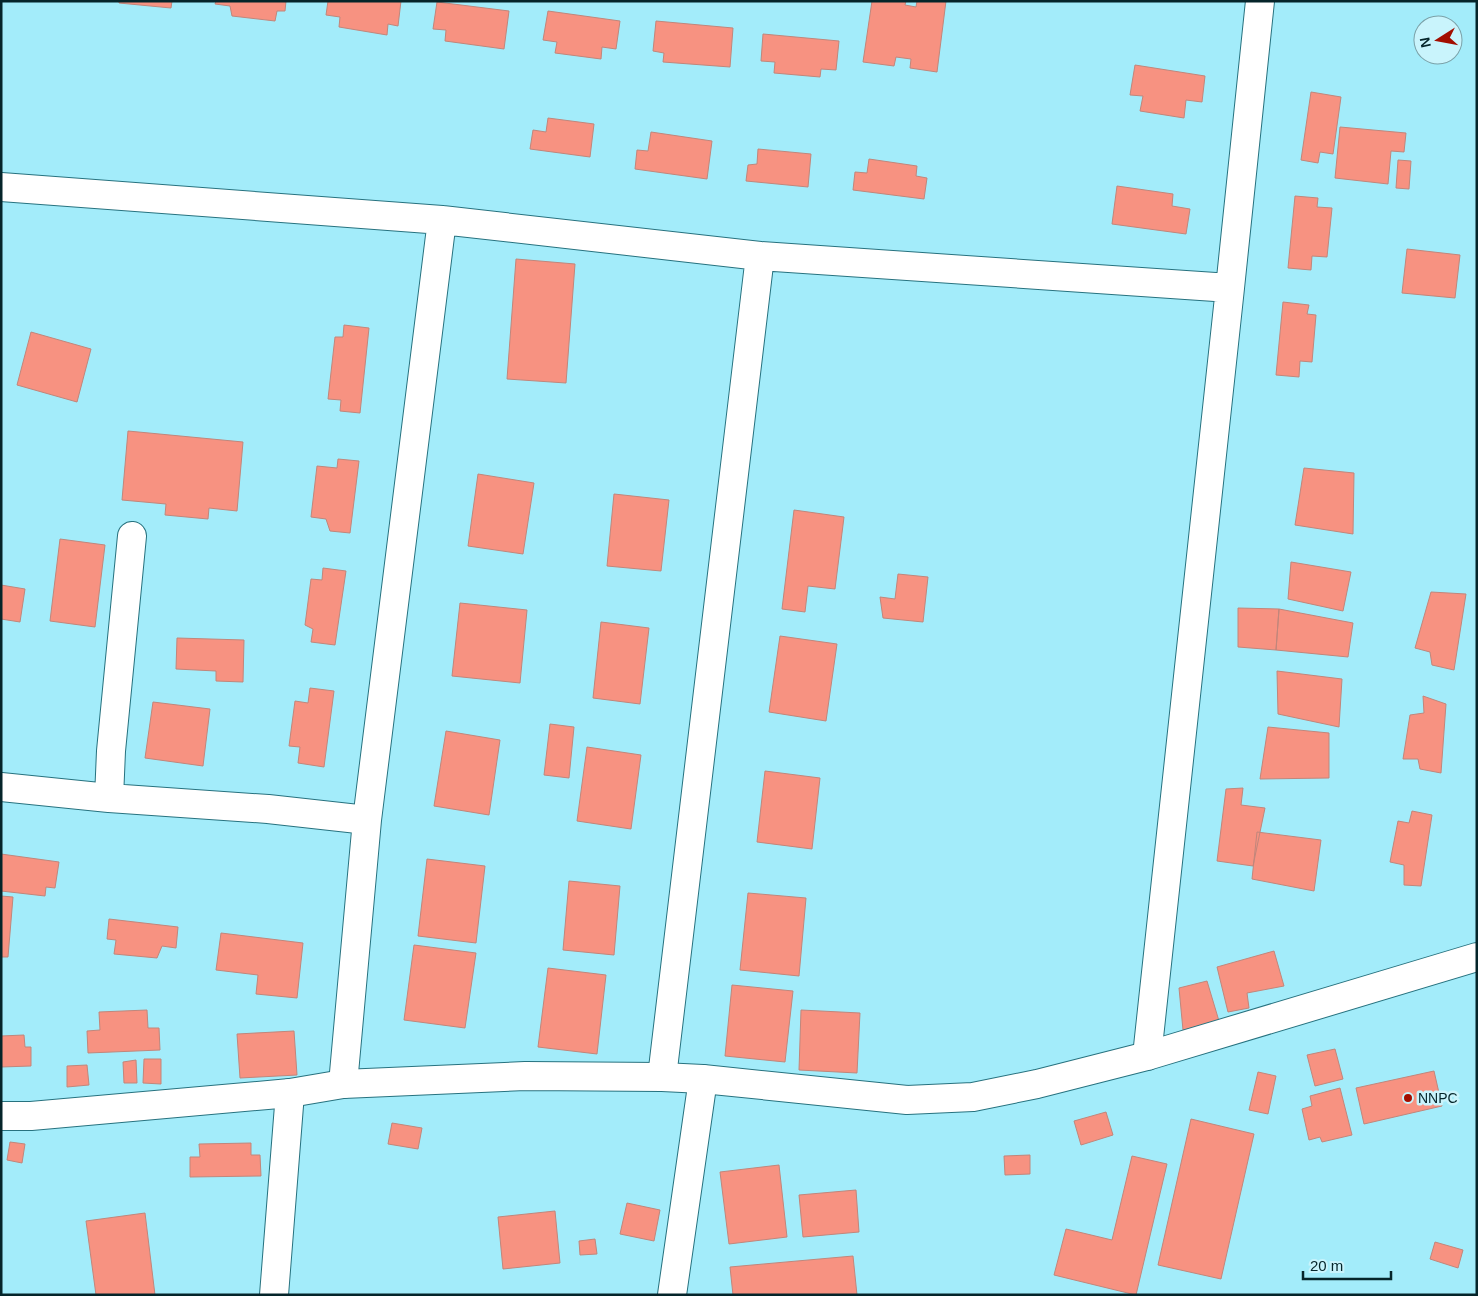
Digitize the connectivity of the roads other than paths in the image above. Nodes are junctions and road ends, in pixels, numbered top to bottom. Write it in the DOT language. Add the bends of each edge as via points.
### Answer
graph roads {
  1 [pos="1260,1"];
  2 [pos="1,187"];
  3 [pos="442,220"];
  4 [pos="760,256"];
  5 [pos="1230,288"];
  6 [pos="132,536"];
  7 [pos="1,787"];
  8 [pos="108,798"];
  9 [pos="366,820"];
  10 [pos="1477,957"];
  11 [pos="1146,1056"];
  12 [pos="662,1077"];
  13 [pos="704,1079"];
  14 [pos="343,1084"];
  15 [pos="290,1093"];
  16 [pos="1,1116"];
  17 [pos="274,1295"];
  18 [pos="672,1295"];
  1 -- 5 [label="street"];
  2 -- 3 [label="street"];
  3 -- 4 [label="street"];
  3 -- 9 [label="street"];
  4 -- 5 [label="street"];
  4 -- 12 [label="street"];
  5 -- 11 [label="street"];
  6 -- 8 [label="street"];
  7 -- 8 [label="street"];
  8 -- 9 [label="street" via="268,809"];
  9 -- 14 [label="street"];
  10 -- 11 [label="street"];
  11 -- 13 [label="street" via="973,1097 907,1100"];
  12 -- 13 [label="street"];
  12 -- 14 [label="street" via="525,1076"];
  13 -- 18 [label="street"];
  14 -- 15 [label="street"];
  15 -- 16 [label="street"];
  15 -- 17 [label="street"];
}
